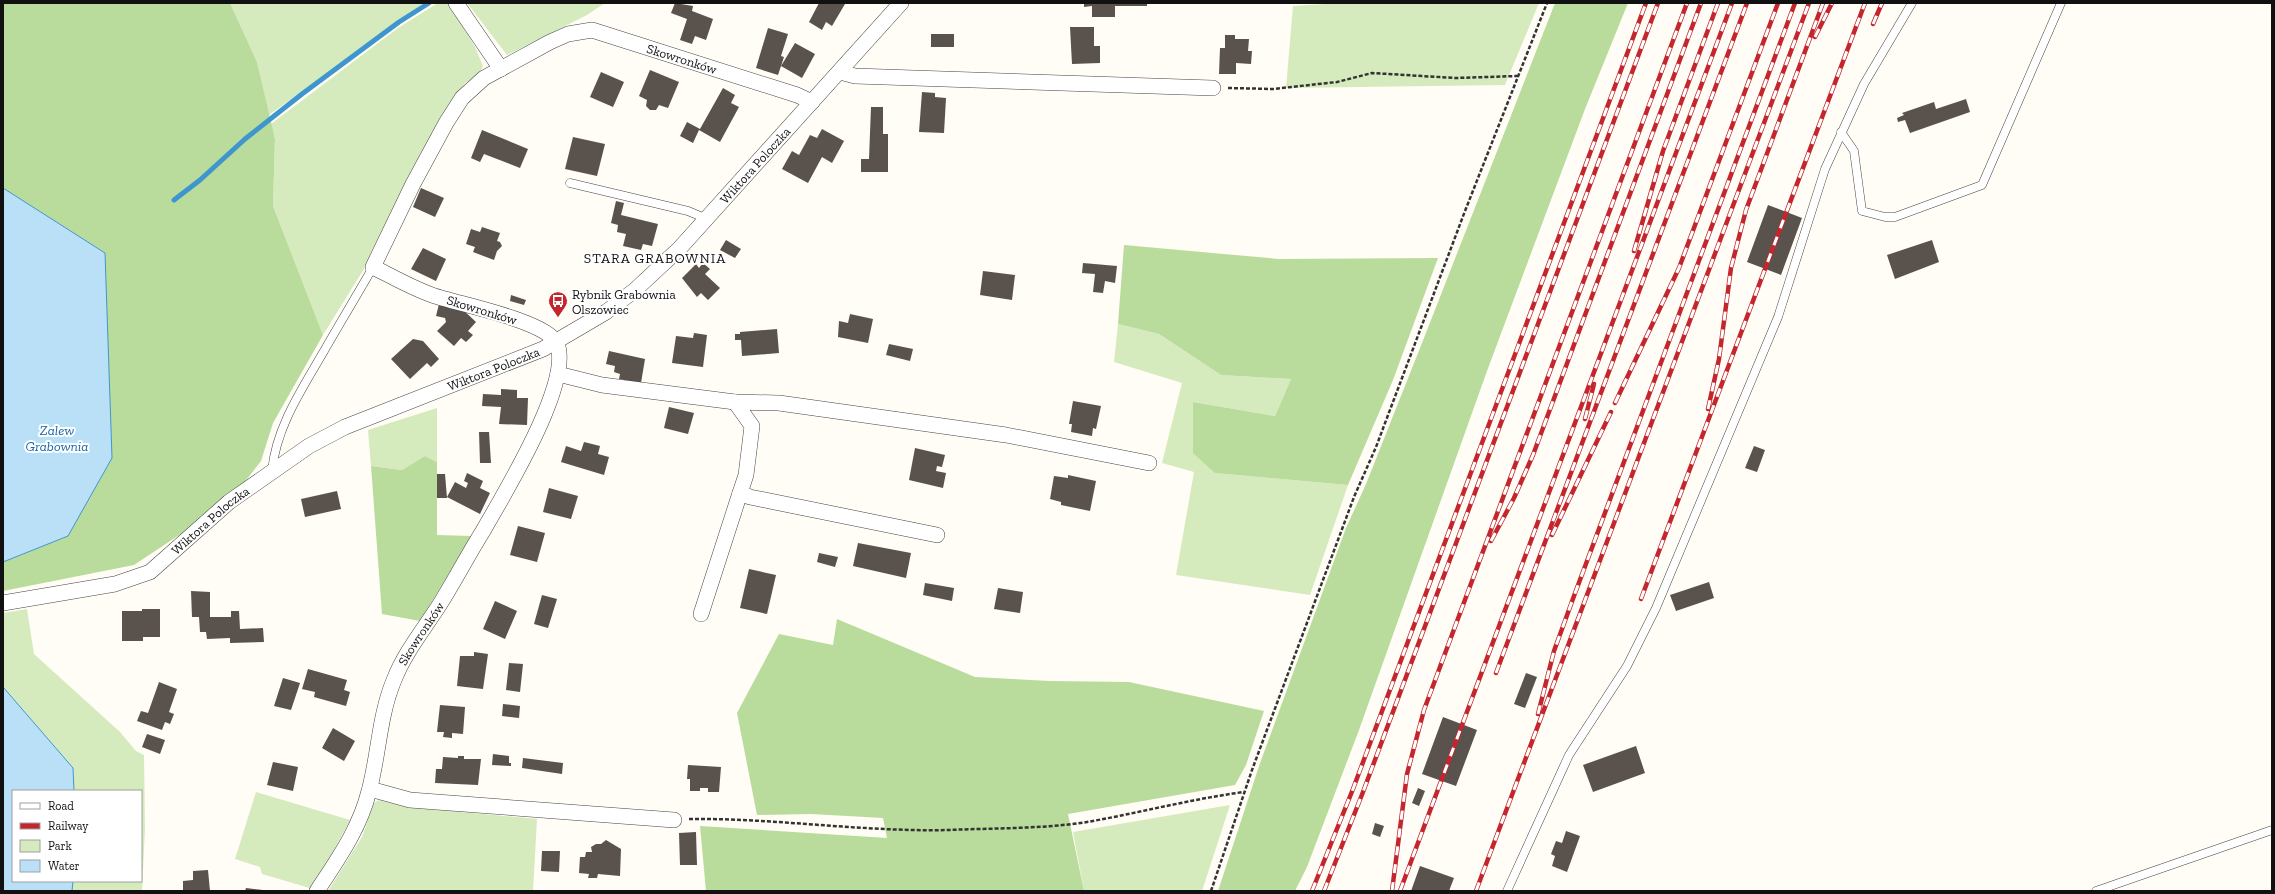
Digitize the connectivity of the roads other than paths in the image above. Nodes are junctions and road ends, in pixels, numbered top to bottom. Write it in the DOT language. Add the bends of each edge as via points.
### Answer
graph roads {
  1 [pos="456,3"];
  2 [pos="901,3"];
  3 [pos="1912,3"];
  4 [pos="2061,3"];
  5 [pos="501,69"];
  6 [pos="840,72"];
  7 [pos="1213,88"];
  8 [pos="812,102"];
  9 [pos="1841,132"];
  10 [pos="570,183"];
  11 [pos="707,219"];
  12 [pos="374,267"];
  13 [pos="556,342"];
  14 [pos="558,374"];
  15 [pos="735,402"];
  16 [pos="1149,463"];
  17 [pos="272,471"];
  18 [pos="740,493"];
  19 [pos="936,535"];
  20 [pos="3,603"];
  21 [pos="701,614"];
  22 [pos="370,789"];
  23 [pos="674,820"];
  24 [pos="2272,830"];
  25 [pos="317,891"];
  26 [pos="1507,891"];
  27 [pos="2096,891"];
  1 -- 5 [label="street"];
  2 -- 6 [label="street, Wiktora Poloczka"];
  3 -- 9 [label="lane" via="1864,84"];
  4 -- 9 [label="lane" via="1982,185 1895,217 1862,211 1854,151"];
  5 -- 8 [label="street, Skowronków" via="568,34 592,30"];
  5 -- 12 [label="street, Skowronków" via="484,78 457,106 417,177"];
  6 -- 7 [label="street" via="855,76"];
  6 -- 8 [label="street, Wiktora Poloczka"];
  8 -- 11 [label="street, Wiktora Poloczka"];
  9 -- 26 [label="lane" via="1825,169 1778,317 1656,608 1627,666 1569,755"];
  10 -- 11 [label="lane" via="688,211"];
  11 -- 13 [label="street, Wiktora Poloczka" via="635,290 602,315"];
  12 -- 13 [label="street, Skowronków" via="432,295 510,317 548,334"];
  12 -- 17 [label="lane" via="303,387 279,434"];
  13 -- 14 [label="street, Skowronków"];
  13 -- 17 [label="street, Wiktora Poloczka" via="345,426"];
  14 -- 15 [label="street" via="602,385"];
  14 -- 22 [label="street, Skowronków" via="519,469 398,669 380,728"];
  15 -- 16 [label="street" via="779,403 1006,434"];
  15 -- 18 [label="street" via="752,426 746,475"];
  17 -- 20 [label="street, Wiktora Poloczka" via="229,502 150,572 115,584"];
  18 -- 19 [label="street"];
  18 -- 21 [label="street"];
  22 -- 23 [label="street" via="410,800"];
  22 -- 25 [label="street, Skowronków" via="353,833"];
  24 -- 27 [label="lane"];
}
